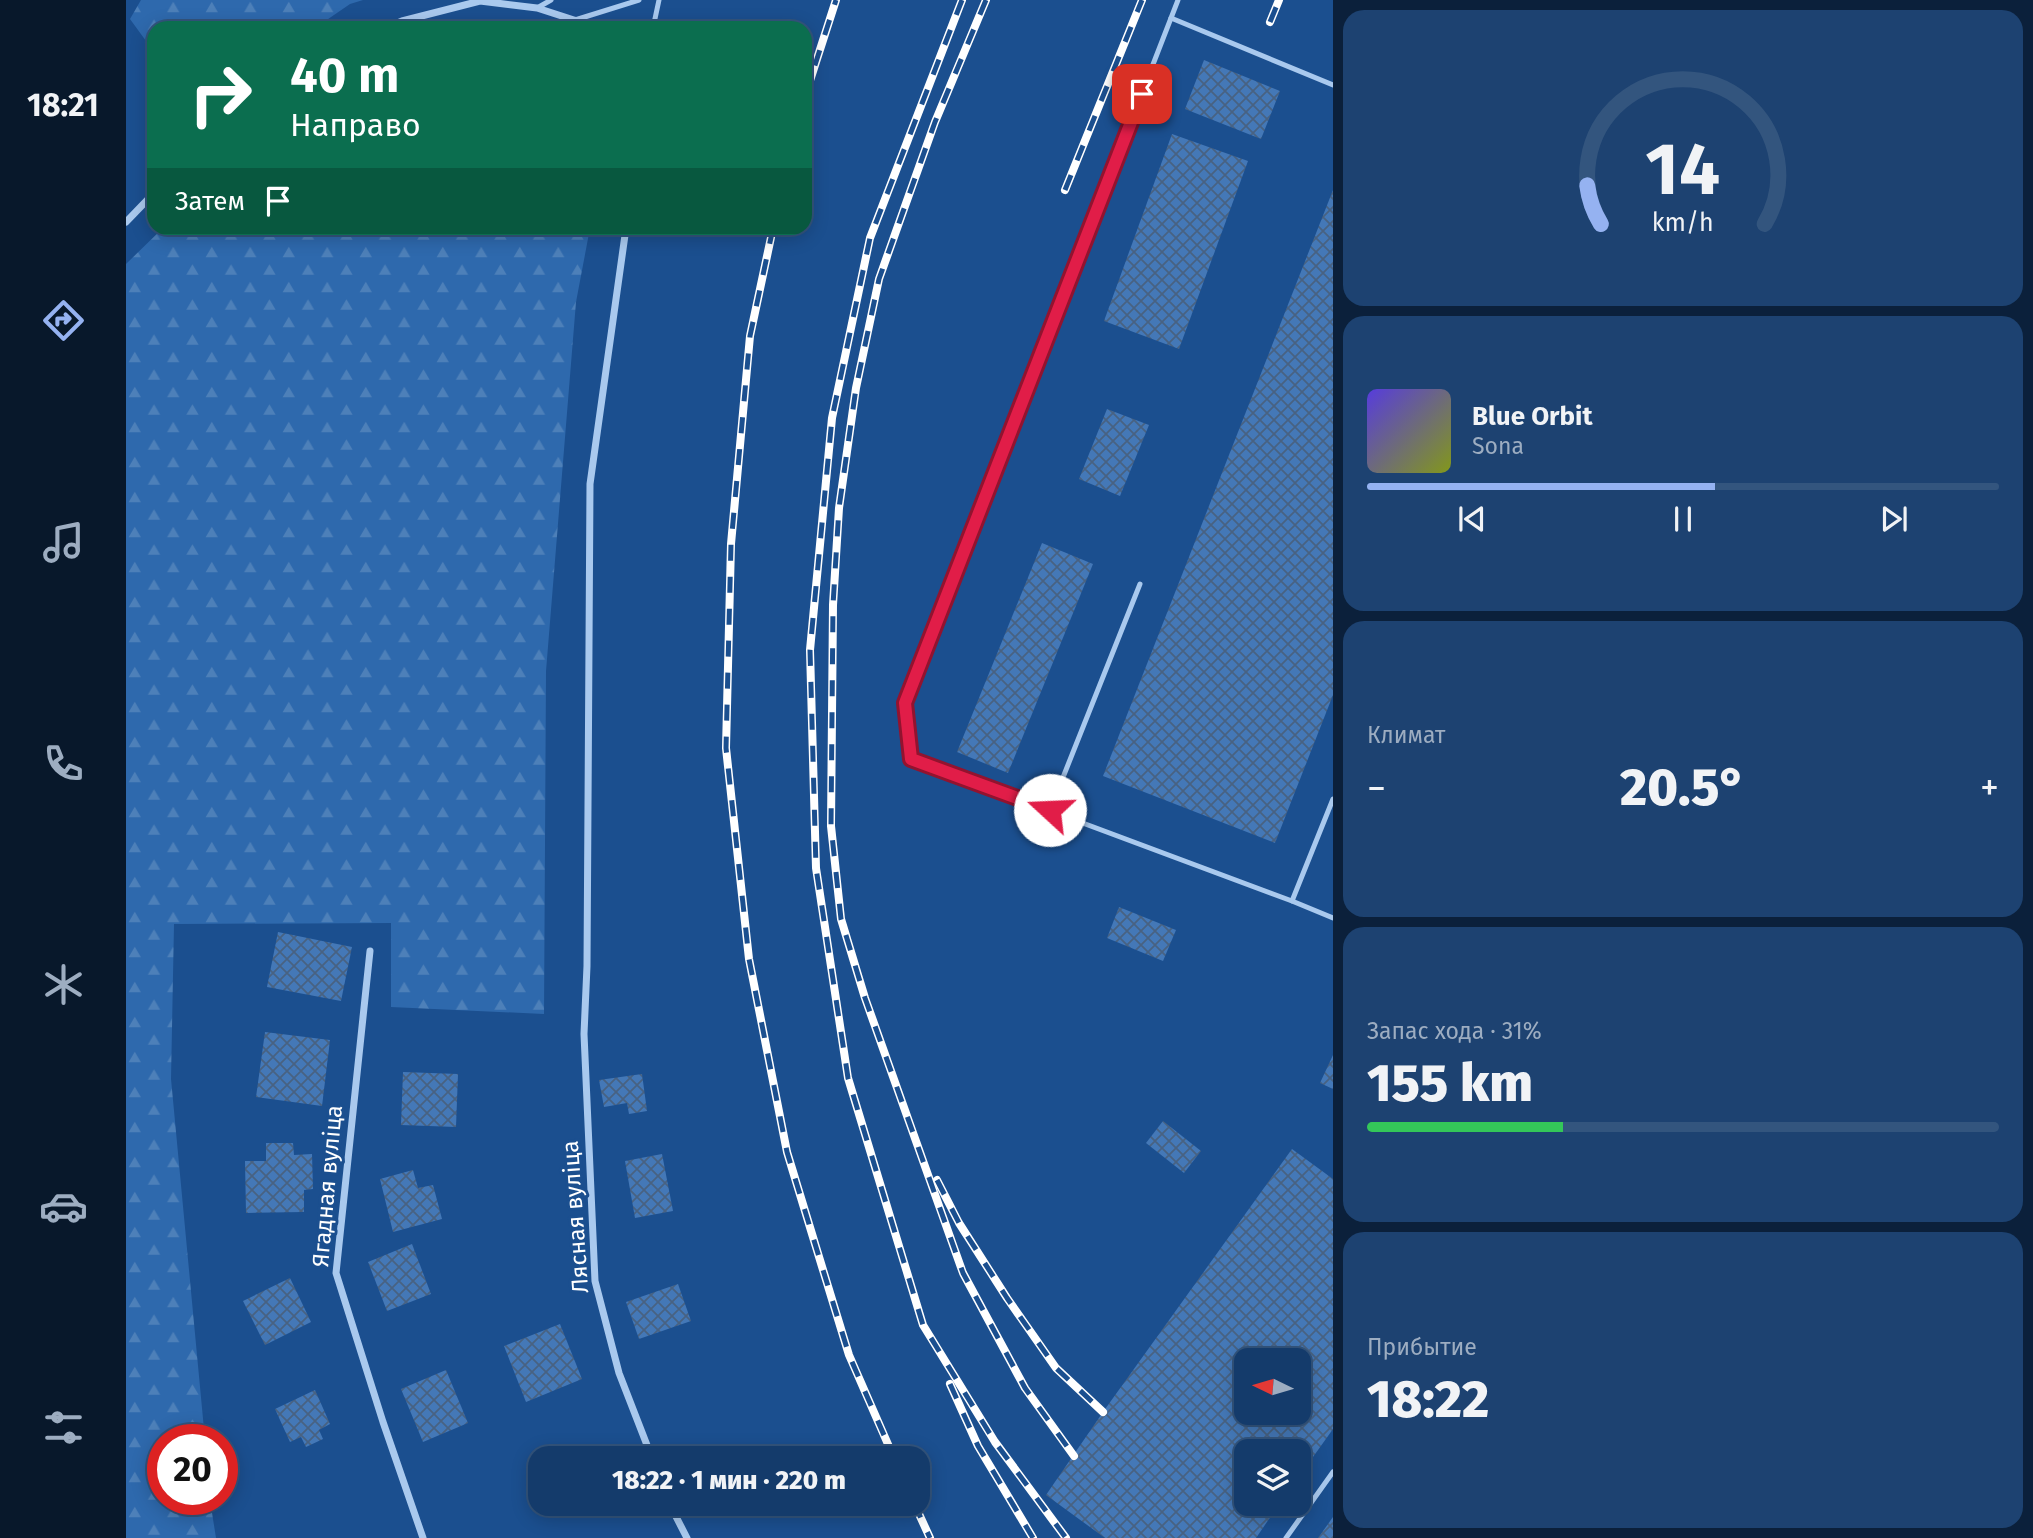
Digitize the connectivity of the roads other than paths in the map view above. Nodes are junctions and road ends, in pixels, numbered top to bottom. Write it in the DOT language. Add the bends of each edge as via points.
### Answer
graph roads {
  1 [pos="551,0"];
  2 [pos="639,0"];
  3 [pos="659,0"];
  4 [pos="1178,0"];
  5 [pos="537,8"];
  6 [pos="1171,18"];
  7 [pos="574,20"];
  8 [pos="402,21"];
  9 [pos="654,21"];
  10 [pos="1333,85"];
  11 [pos="147,200"];
  12 [pos="126,222"];
  13 [pos="625,235"];
  14 [pos="1140,584"];
  15 [pos="1333,799"];
  16 [pos="1050,810"];
  17 [pos="1293,901"];
  18 [pos="1333,918"];
  19 [pos="370,951"];
  20 [pos="647,1446"];
  21 [pos="1333,1472"];
  22 [pos="676,1516"];
  23 [pos="423,1538"];
  24 [pos="687,1538"];
  25 [pos="1286,1538"];
  1 -- 5 [label="lane"];
  2 -- 7 [label="lane"];
  3 -- 9 [label="lane"];
  4 -- 6 [label="lane"];
  5 -- 7 [label="street"];
  5 -- 8 [label="street" via="480,1"];
  6 -- 10 [label="lane"];
  6 -- 16 [label="lane" via="905,703 911,759"];
  11 -- 12 [label="street"];
  13 -- 20 [label="street, Лясная вуліца" via="590,484 584,1034 595,1281 619,1373"];
  14 -- 16 [label="lane"];
  15 -- 17 [label="lane"];
  16 -- 17 [label="lane"];
  17 -- 18 [label="lane"];
  19 -- 23 [label="street, Ягадная вуліца" via="335,1273"];
  21 -- 25 [label="lane"];
  22 -- 24 [label="street"];
}
